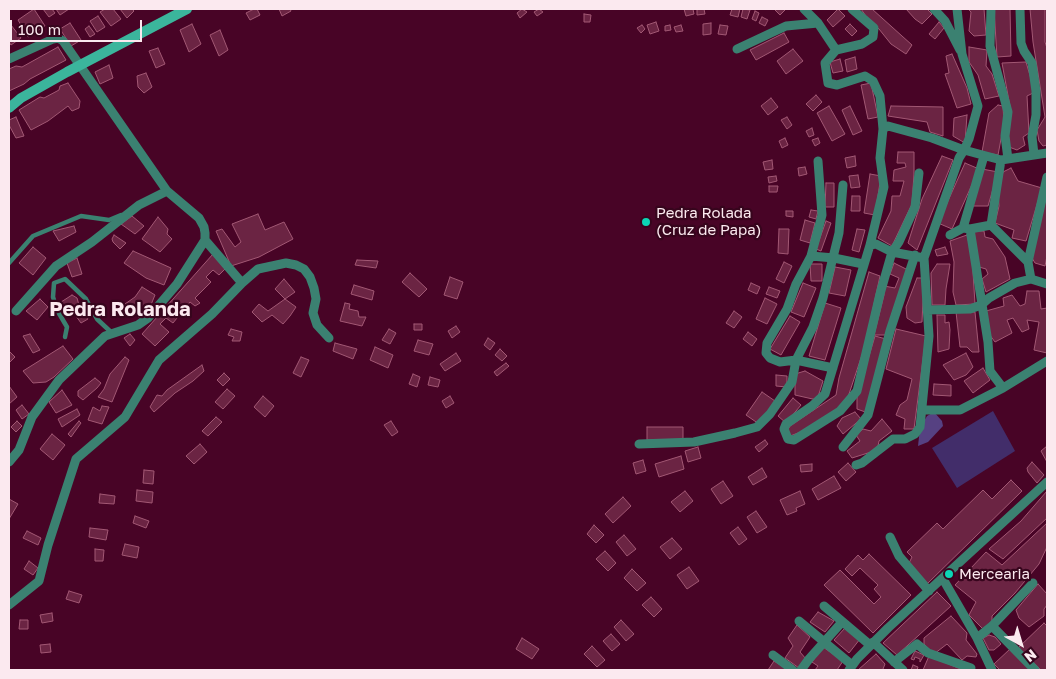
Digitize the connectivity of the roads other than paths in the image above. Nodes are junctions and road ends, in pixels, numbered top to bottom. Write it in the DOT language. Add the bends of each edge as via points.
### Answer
graph roads {
  1 [pos="187,9"];
  2 [pos="804,9"];
  3 [pos="852,9"];
  4 [pos="934,9"];
  5 [pos="957,9"];
  6 [pos="991,9"];
  7 [pos="1020,9"];
  8 [pos="818,23"];
  9 [pos="737,49"];
  10 [pos="836,50"];
  11 [pos="962,54"];
  12 [pos="9,59"];
  13 [pos="79,65"];
  14 [pos="9,108"];
  15 [pos="883,128"];
  16 [pos="964,150"];
  17 [pos="1047,153"];
  18 [pos="1034,154"];
  19 [pos="984,156"];
  20 [pos="1005,160"];
  21 [pos="818,161"];
  22 [pos="919,173"];
  23 [pos="1047,177"];
  24 [pos="843,185"];
  25 [pos="167,190"];
  26 [pos="132,210"];
  27 [pos="991,225"];
  28 [pos="967,228"];
  29 [pos="950,235"];
  30 [pos="205,240"];
  31 [pos="870,245"];
  32 [pos="892,252"];
  33 [pos="810,256"];
  34 [pos="920,257"];
  35 [pos="834,258"];
  36 [pos="9,262"];
  37 [pos="1028,262"];
  38 [pos="863,264"];
  39 [pos="1032,279"];
  40 [pos="242,283"];
  41 [pos="1047,284"];
  42 [pos="981,305"];
  43 [pos="927,310"];
  44 [pos="16,311"];
  45 [pos="112,333"];
  46 [pos="65,337"];
  47 [pos="329,338"];
  48 [pos="796,360"];
  49 [pos="1047,361"];
  50 [pos="833,368"];
  51 [pos="1003,388"];
  52 [pos="922,410"];
  53 [pos="639,444"];
  54 [pos="843,446"];
  55 [pos="9,462"];
  56 [pos="856,465"];
  57 [pos="1047,482"];
  58 [pos="890,538"];
  59 [pos="943,579"];
  60 [pos="1033,583"];
  61 [pos="929,591"];
  62 [pos="9,606"];
  63 [pos="824,606"];
  64 [pos="799,621"];
  65 [pos="842,622"];
  66 [pos="992,626"];
  67 [pos="977,638"];
  68 [pos="824,642"];
  69 [pos="872,644"];
  70 [pos="773,655"];
  71 [pos="894,662"];
  72 [pos="851,668"];
  73 [pos="971,668"];
  74 [pos="793,670"];
  75 [pos="801,670"];
  76 [pos="903,670"];
  77 [pos="992,670"];
  78 [pos="1035,670"];
  1 -- 13 [label="main road"];
  2 -- 8 [label="street"];
  3 -- 10 [label="street" via="874,28 873,37 862,44"];
  4 -- 11 [label="street" via="945,21"];
  5 -- 11 [label="street"];
  6 -- 20 [label="street" via="990,46 1008,112"];
  7 -- 18 [label="street" via="1021,43 1032,63 1036,91 1032,138"];
  8 -- 9 [label="street" via="786,26"];
  8 -- 10 [label="street"];
  10 -- 15 [label="street" via="824,63 828,83 837,85 865,76 874,81 880,96"];
  11 -- 16 [label="street" via="978,106"];
  12 -- 13 [label="street" via="58,38"];
  13 -- 14 [label="main road"];
  13 -- 25 [label="street"];
  15 -- 16 [label="street" via="888,126"];
  15 -- 31 [label="street" via="880,158 884,188"];
  16 -- 19 [label="street"];
  16 -- 34 [label="street"];
  17 -- 18 [label="street"];
  18 -- 20 [label="street"];
  19 -- 20 [label="street"];
  19 -- 28 [label="street"];
  20 -- 27 [label="street"];
  21 -- 33 [label="street" via="822,215"];
  22 -- 32 [label="street" via="914,207"];
  23 -- 37 [label="street"];
  24 -- 35 [label="street"];
  25 -- 26 [label="street"];
  25 -- 30 [label="street" via="199,218"];
  26 -- 36 [label="lane" via="109,220 81,216 33,236"];
  26 -- 44 [label="street" via="56,266"];
  27 -- 28 [label="street"];
  27 -- 37 [label="street"];
  28 -- 29 [label="street"];
  28 -- 42 [label="street"];
  30 -- 40 [label="street"];
  30 -- 45 [label="street" via="177,284 148,318"];
  31 -- 32 [label="street" via="876,244"];
  31 -- 38 [label="street"];
  32 -- 34 [label="street"];
  32 -- 50 [label="street" via="857,390 840,411 794,440 788,439 784,429 786,424 825,394"];
  33 -- 35 [label="street"];
  33 -- 48 [label="street" via="787,309 767,343 766,353 770,358 780,362"];
  34 -- 43 [label="street"];
  34 -- 54 [label="street" via="890,331 868,415"];
  35 -- 38 [label="street"];
  35 -- 48 [label="street" via="813,327"];
  37 -- 39 [label="street"];
  38 -- 50 [label="street"];
  39 -- 41 [label="street"];
  39 -- 42 [label="street" via="1015,283"];
  40 -- 47 [label="street" via="258,269 286,263 304,269 314,288 313,313 317,325"];
  40 -- 62 [label="street" via="212,314 158,360 125,417 76,459 39,581"];
  42 -- 43 [label="street"];
  42 -- 51 [label="street" via="990,372"];
  43 -- 52 [label="street" via="929,336"];
  45 -- 46 [label="lane" via="97,319 86,299 65,279 54,283 53,297 66,327"];
  45 -- 55 [label="street" via="59,380 32,417 19,450"];
  48 -- 50 [label="street"];
  48 -- 53 [label="street" via="789,388 757,426 694,442"];
  49 -- 51 [label="street"];
  51 -- 52 [label="street" via="960,410"];
  52 -- 56 [label="street" via="920,427 915,434 905,439 893,438"];
  57 -- 59 [label="street"];
  58 -- 61 [label="street" via="899,556"];
  59 -- 61 [label="street"];
  59 -- 67 [label="street"];
  60 -- 66 [label="street"];
  61 -- 69 [label="street"];
  63 -- 65 [label="street"];
  64 -- 68 [label="street"];
  65 -- 68 [label="street"];
  65 -- 69 [label="street"];
  66 -- 67 [label="street"];
  66 -- 78 [label="street"];
  67 -- 77 [label="street"];
  68 -- 72 [label="street"];
  68 -- 75 [label="street"];
  69 -- 71 [label="street"];
  69 -- 72 [label="street" via="856,658"];
  70 -- 74 [label="street"];
  71 -- 73 [label="street" via="917,644 928,654"];
  71 -- 76 [label="street"];
}
